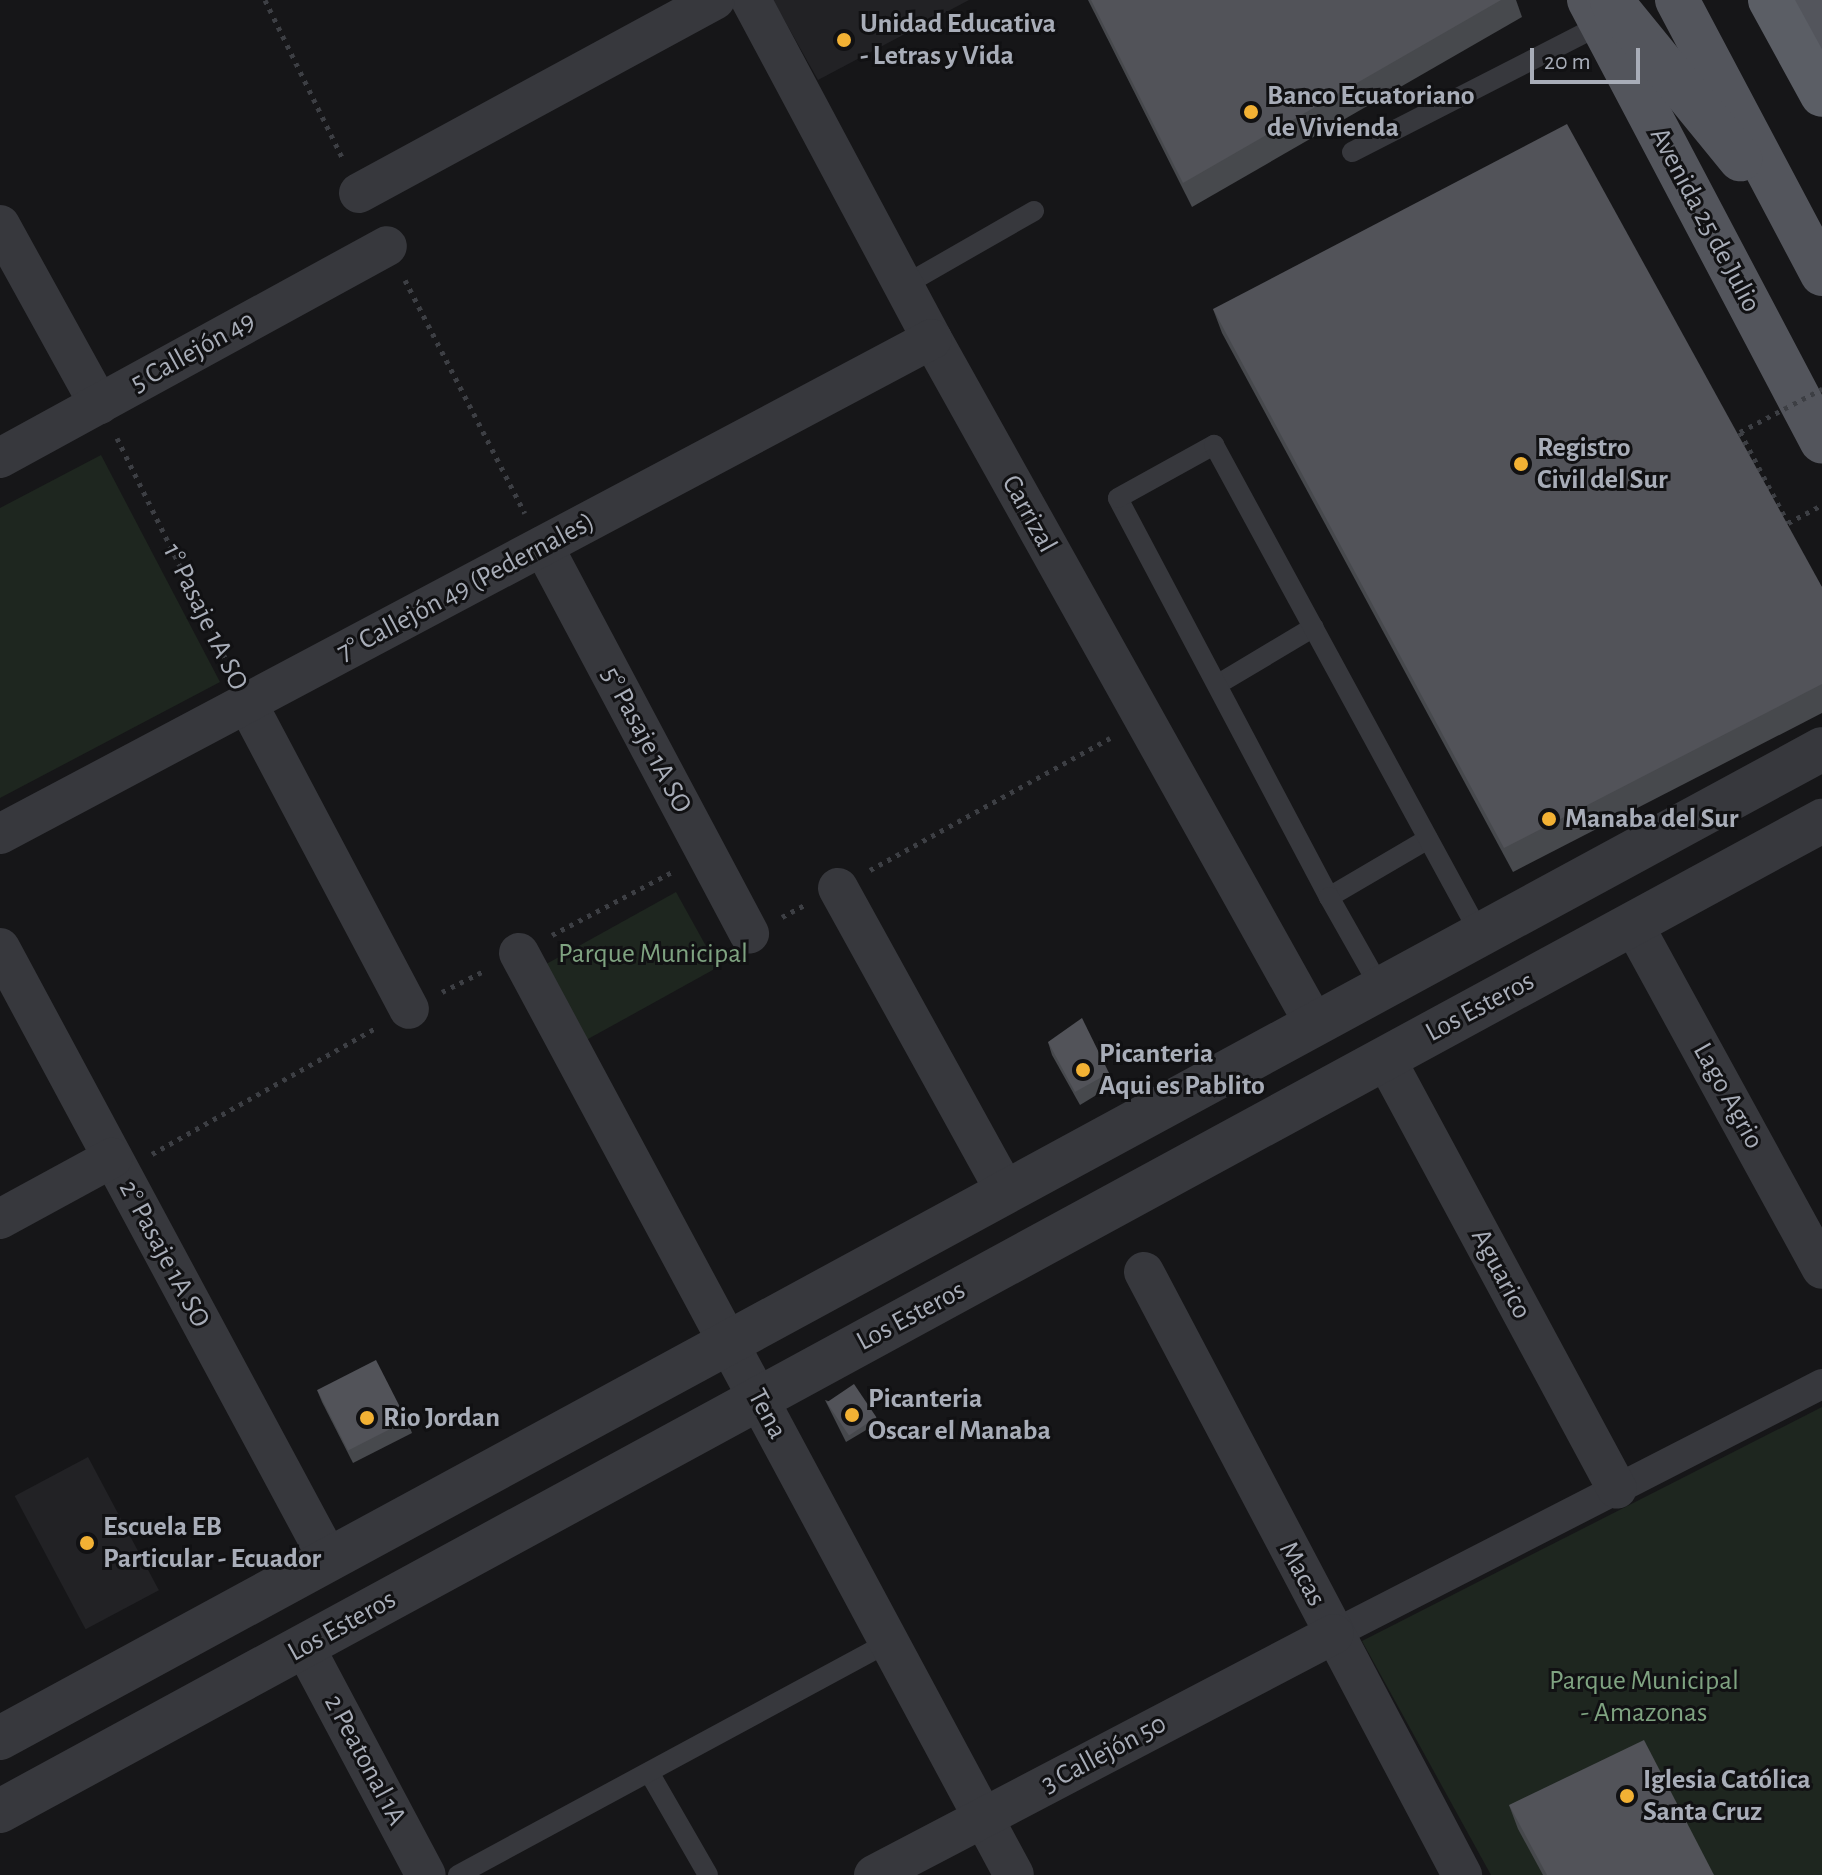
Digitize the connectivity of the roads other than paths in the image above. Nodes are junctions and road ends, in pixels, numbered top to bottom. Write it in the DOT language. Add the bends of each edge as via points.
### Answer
graph roads {
  1 [pos="715,0"];
  2 [pos="751,0"];
  3 [pos="1677,0"];
  4 [pos="1770,0"];
  5 [pos="1807,0"];
  6 [pos="1600,8"];
  7 [pos="1822,39"];
  8 [pos="1822,95"];
  9 [pos="1352,152"];
  10 [pos="359,193"];
  11 [pos="1034,211"];
  12 [pos="0,225"];
  13 [pos="1800,233"];
  14 [pos="387,246"];
  15 [pos="1822,274"];
  16 [pos="903,286"];
  17 [pos="932,339"];
  18 [pos="99,404"];
  19 [pos="1822,441"];
  20 [pos="0,458"];
  21 [pos="543,546"];
  22 [pos="1314,627"];
  23 [pos="1220,683"];
  24 [pos="247,703"];
  25 [pos="1822,749"];
  26 [pos="1822,821"];
  27 [pos="0,834"];
  28 [pos="1428,839"];
  29 [pos="838,888"];
  30 [pos="1329,897"];
  31 [pos="1633,924"];
  32 [pos="749,934"];
  33 [pos="1480,934"];
  34 [pos="0,948"];
  35 [pos="519,953"];
  36 [pos="1381,989"];
  37 [pos="409,1009"];
  38 [pos="1315,1025"];
  39 [pos="1385,1058"];
  40 [pos="112,1158"];
  41 [pos="1006,1192"];
  42 [pos="0,1219"];
  43 [pos="1822,1269"];
  44 [pos="1144,1272"];
  45 [pos="729,1343"];
  46 [pos="1822,1384"];
  47 [pos="759,1399"];
  48 [pos="1617,1489"];
  49 [pos="329,1560"];
  50 [pos="1334,1634"];
  51 [pos="889,1642"];
  52 [pos="304,1646"];
  53 [pos="0,1738"];
  54 [pos="650,1774"];
  55 [pos="0,1811"];
  56 [pos="983,1818"];
  57 [pos="426,1875"];
  58 [pos="458,1875"];
  59 [pos="708,1875"];
  60 [pos="874,1875"];
  61 [pos="1014,1875"];
  62 [pos="1462,1875"];
  1 -- 10 [label="street"];
  2 -- 16 [label="street, Carrizal"];
  3 -- 13 [label="main road"];
  4 -- 8 [label="highway"];
  5 -- 7 [label="main road"];
  6 -- 9 [label="lane"];
  6 -- 13 [label="main road"];
  6 -- 19 [label="main road, Avenida 25 de Julio"];
  11 -- 16 [label="lane"];
  12 -- 18 [label="street"];
  13 -- 15 [label="main road"];
  14 -- 18 [label="street, 5 Callejón 49"];
  16 -- 17 [label="street, Carrizal"];
  17 -- 21 [label="street, 7° Callejón 49 (Pedernales)"];
  17 -- 38 [label="street, Carrizal"];
  18 -- 20 [label="street, 5 Callejón 49"];
  21 -- 24 [label="street, 7° Callejón 49 (Pedernales)"];
  21 -- 32 [label="street, 5° Pasaje 1A SO"];
  22 -- 23 [label="lane"];
  22 -- 23 [label="lane" via="1214,445 1118,498"];
  22 -- 28 [label="lane"];
  23 -- 30 [label="lane"];
  24 -- 27 [label="street, 7° Callejón 49 (Pedernales)"];
  24 -- 37 [label="street, 1° Pasaje 1A SO"];
  25 -- 33 [label="street"];
  26 -- 31 [label="street, Los Esteros"];
  28 -- 30 [label="lane"];
  28 -- 33 [label="lane"];
  29 -- 41 [label="street"];
  30 -- 36 [label="lane"];
  31 -- 39 [label="street, Los Esteros"];
  31 -- 43 [label="street, Lago Agrio"];
  33 -- 36 [label="street"];
  34 -- 40 [label="street, 2° Pasaje 1A SO"];
  35 -- 45 [label="street, Tena"];
  36 -- 38 [label="street"];
  38 -- 41 [label="street"];
  39 -- 47 [label="street, Los Esteros"];
  39 -- 48 [label="street, Aguarico"];
  40 -- 42 [label="street"];
  40 -- 49 [label="street, 2° Pasaje 1A SO"];
  41 -- 45 [label="street"];
  44 -- 50 [label="street, Macas"];
  45 -- 47 [label="street, Tena"];
  45 -- 49 [label="street"];
  46 -- 48 [label="street"];
  47 -- 51 [label="street, Tena"];
  47 -- 52 [label="street, Los Esteros"];
  48 -- 50 [label="street"];
  49 -- 53 [label="street"];
  50 -- 56 [label="street, 3 Callejón 50"];
  50 -- 62 [label="street, Macas"];
  51 -- 54 [label="lane"];
  51 -- 56 [label="street, Tena"];
  52 -- 55 [label="street, Los Esteros"];
  52 -- 57 [label="street, 2 Peatonal 1A"];
  54 -- 58 [label="lane"];
  54 -- 59 [label="lane"];
  56 -- 60 [label="street, 3 Callejón 50"];
  56 -- 61 [label="street, Tena"];
}
